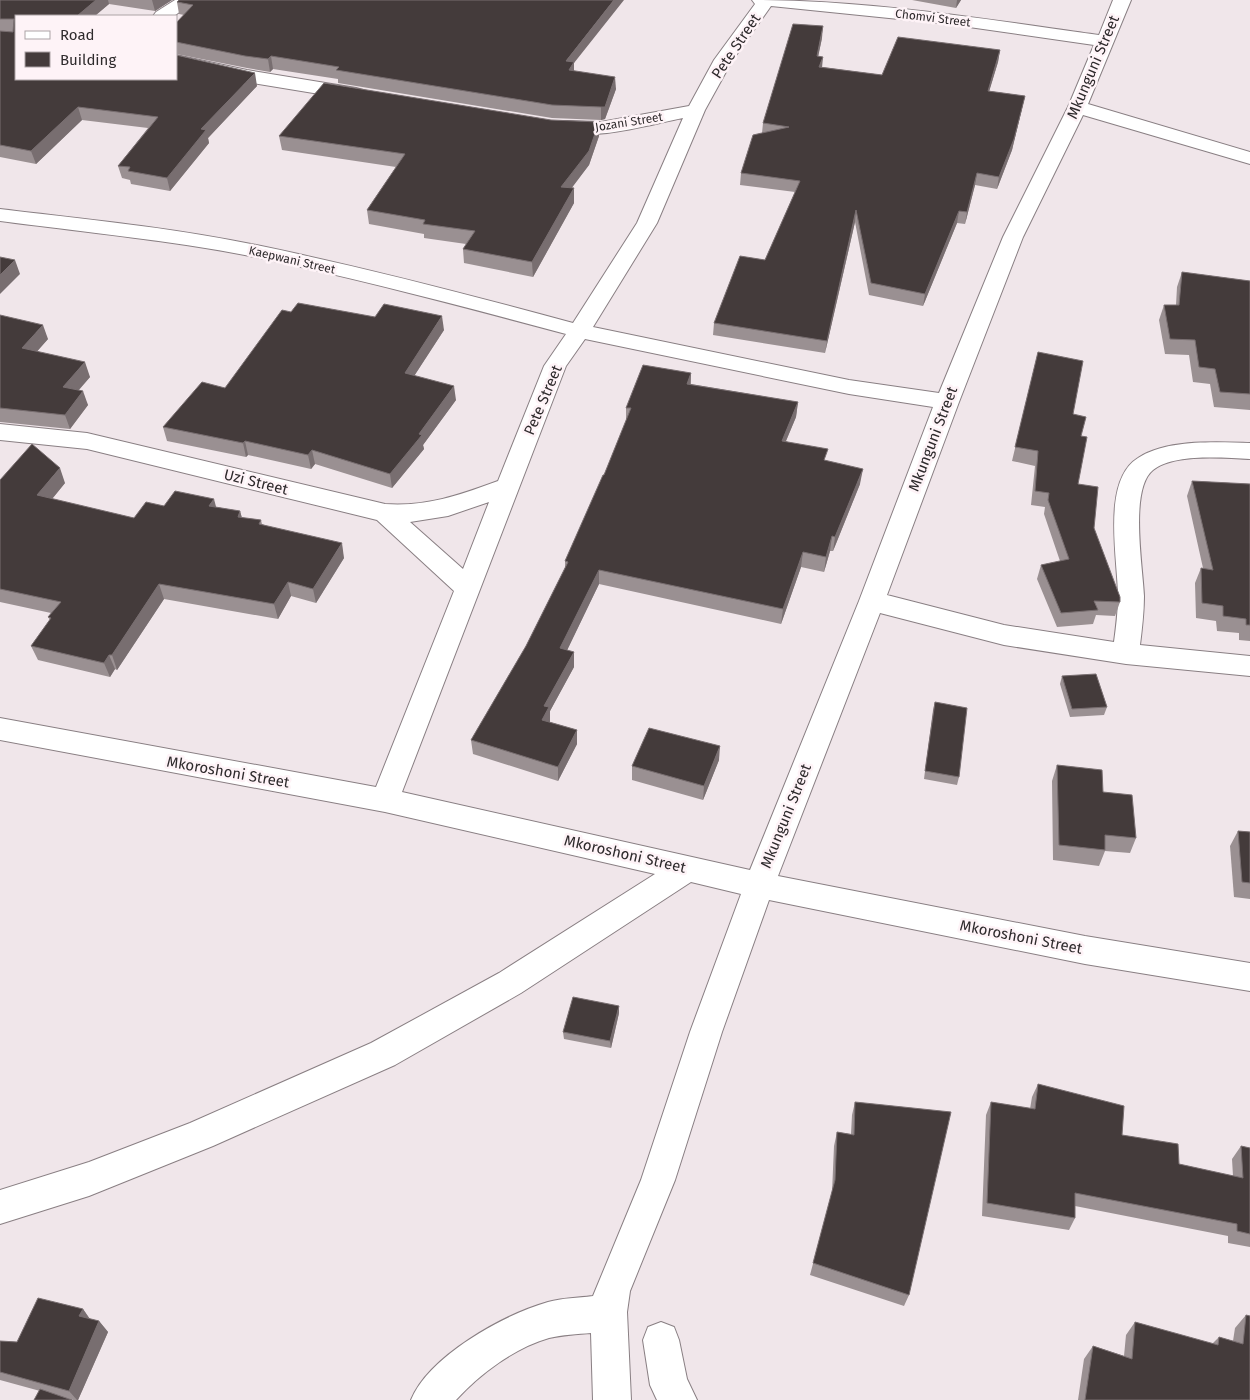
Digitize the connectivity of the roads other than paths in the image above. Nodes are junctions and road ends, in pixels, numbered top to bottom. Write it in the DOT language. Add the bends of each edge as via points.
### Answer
graph roads {
  1 [pos="187,0"];
  2 [pos="760,0"];
  3 [pos="767,0"];
  4 [pos="1122,0"];
  5 [pos="164,15"];
  6 [pos="1105,41"];
  7 [pos="178,60"];
  8 [pos="375,97"];
  9 [pos="1078,107"];
  10 [pos="696,110"];
  11 [pos="542,124"];
  12 [pos="1250,158"];
  13 [pos="0,216"];
  14 [pos="579,331"];
  15 [pos="947,402"];
  16 [pos="0,432"];
  17 [pos="1250,451"];
  18 [pos="508,486"];
  19 [pos="386,513"];
  20 [pos="468,589"];
  21 [pos="872,600"];
  22 [pos="1126,654"];
  23 [pos="1250,666"];
  24 [pos="0,729"];
  25 [pos="384,800"];
  26 [pos="688,868"];
  27 [pos="759,884"];
  28 [pos="1250,977"];
  29 [pos="0,1207"];
  30 [pos="609,1312"];
  31 [pos="661,1340"];
  32 [pos="430,1400"];
  33 [pos="612,1400"];
  34 [pos="678,1400"];
  1 -- 5 [label="street"];
  2 -- 3 [label="street, Chomvi Street"];
  3 -- 6 [label="street, Chomvi Street" via="948,19"];
  3 -- 10 [label="street, Pete Street" via="723,60"];
  4 -- 6 [label="street, Mkunguni Street"];
  6 -- 9 [label="street, Mkunguni Street"];
  7 -- 8 [label="street" via="248,76"];
  9 -- 12 [label="street"];
  9 -- 15 [label="street, Mkunguni Street" via="1013,237"];
  10 -- 11 [label="street, Jozani Street" via="601,128"];
  10 -- 14 [label="street, Pete Street" via="647,223"];
  13 -- 14 [label="street, Kaepwani Street" via="151,234 250,250 445,295"];
  14 -- 15 [label="street, Kaepwani Street" via="850,386"];
  14 -- 18 [label="street, Pete Street" via="555,366"];
  15 -- 21 [label="street, Mkunguni Street"];
  16 -- 19 [label="street, Uzi Street" via="87,441"];
  17 -- 22 [label="street" via="1216,450 1167,455 1144,465 1131,480 1126,539 1131,597"];
  18 -- 19 [label="street, Uzi Street" via="443,510 408,515"];
  18 -- 20 [label="street, Pete Street"];
  19 -- 20 [label="street"];
  20 -- 25 [label="street, Pete Street"];
  21 -- 22 [label="street" via="1004,635"];
  21 -- 27 [label="street, Mkunguni Street"];
  22 -- 23 [label="street"];
  24 -- 25 [label="street, Mkoroshoni Street"];
  25 -- 26 [label="street, Mkoroshoni Street"];
  26 -- 27 [label="street, Mkoroshoni Street"];
  26 -- 29 [label="street" via="510,983 383,1054 201,1135 89,1179"];
  27 -- 28 [label="street, Mkoroshoni Street" via="1085,950"];
  27 -- 30 [label="street, Mkunguni Street" via="658,1180 612,1291"];
  30 -- 32 [label="street" via="548,1320 501,1340 458,1370"];
  30 -- 33 [label="street, Mkunguni Street"];
  31 -- 34 [label="street" via="669,1385"];
}
